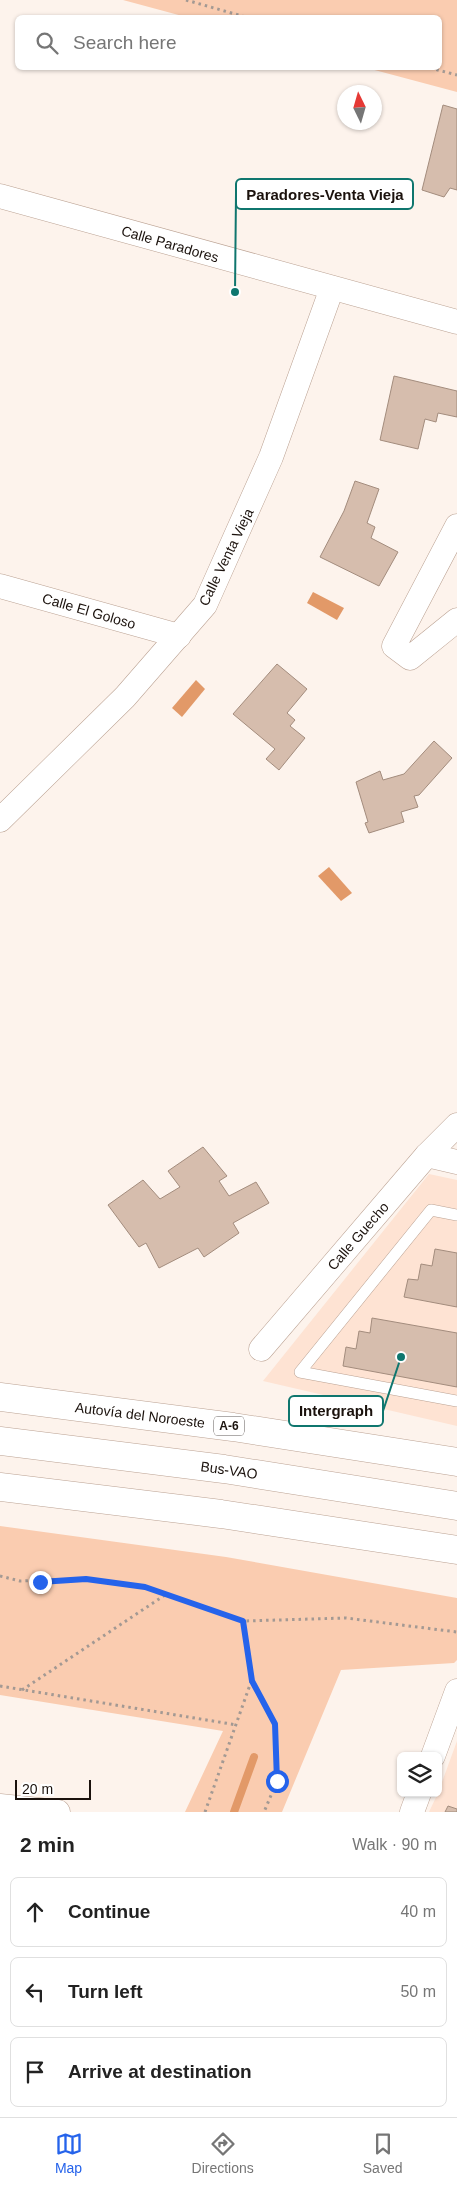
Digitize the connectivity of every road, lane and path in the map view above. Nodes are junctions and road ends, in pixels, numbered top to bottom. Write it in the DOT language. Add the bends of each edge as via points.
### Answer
graph roads {
  1 [pos="186,0"];
  2 [pos="238,15"];
  3 [pos="438,70"];
  4 [pos="457,75"];
  5 [pos="0,196"];
  6 [pos="332,288"];
  7 [pos="457,322"];
  8 [pos="457,526"];
  9 [pos="0,586"];
  10 [pos="457,620"];
  11 [pos="179,636"];
  12 [pos="0,820"];
  13 [pos="457,1125"];
  14 [pos="427,1155"];
  15 [pos="457,1162"];
  16 [pos="457,1215"];
  17 [pos="261,1348"];
  18 [pos="0,1397"];
  19 [pos="457,1401"];
  20 [pos="0,1441"];
  21 [pos="457,1462"];
  22 [pos="0,1486"];
  23 [pos="457,1506"];
  24 [pos="457,1550"];
  25 [pos="0,1576"];
  26 [pos="166,1595"];
  27 [pos="243,1621"];
  28 [pos="457,1632"];
  29 [pos="252,1681"];
  30 [pos="0,1686"];
  31 [pos="22,1690"];
  32 [pos="457,1691"];
  33 [pos="237,1725"];
  34 [pos="434,1752"];
  35 [pos="418,1797"];
  36 [pos="0,1806"];
  37 [pos="58,1812"];
  38 [pos="205,1812"];
  39 [pos="264,1812"];
  40 [pos="412,1812"];
  1 -- 2 [label="path"];
  3 -- 4 [label="path"];
  5 -- 6 [label="street, Calle Paradores"];
  6 -- 7 [label="street, Calle Paradores"];
  6 -- 11 [label="street, Calle Venta Vieja" via="272,458 204,605"];
  8 -- 10 [label="street" via="394,646 410,658"];
  9 -- 11 [label="street, Calle El Goloso"];
  11 -- 12 [label="street, Calle Venta Vieja" via="125,697"];
  13 -- 14 [label="street, Calle Guecho"];
  14 -- 15 [label="street"];
  14 -- 17 [label="street, Calle Guecho"];
  16 -- 19 [label="lane" via="431,1210 300,1372"];
  18 -- 21 [label="highway, Autovía del Noroeste / A-6" via="233,1427"];
  20 -- 23 [label="highway, Bus-VAO" via="224,1469"];
  22 -- 24 [label="highway" via="221,1514"];
  25 -- 26 [label="path" via="40,1582 86,1579 145,1587"];
  26 -- 27 [label="path"];
  26 -- 31 [label="path"];
  27 -- 28 [label="path" via="346,1618"];
  27 -- 29 [label="path"];
  29 -- 33 [label="path"];
  29 -- 39 [label="path" via="275,1724 277,1781"];
  30 -- 31 [label="path"];
  31 -- 33 [label="path"];
  32 -- 34 [label="street"];
  33 -- 38 [label="path"];
  35 -- 40 [label="street"];
  36 -- 37 [label="street"];
}
